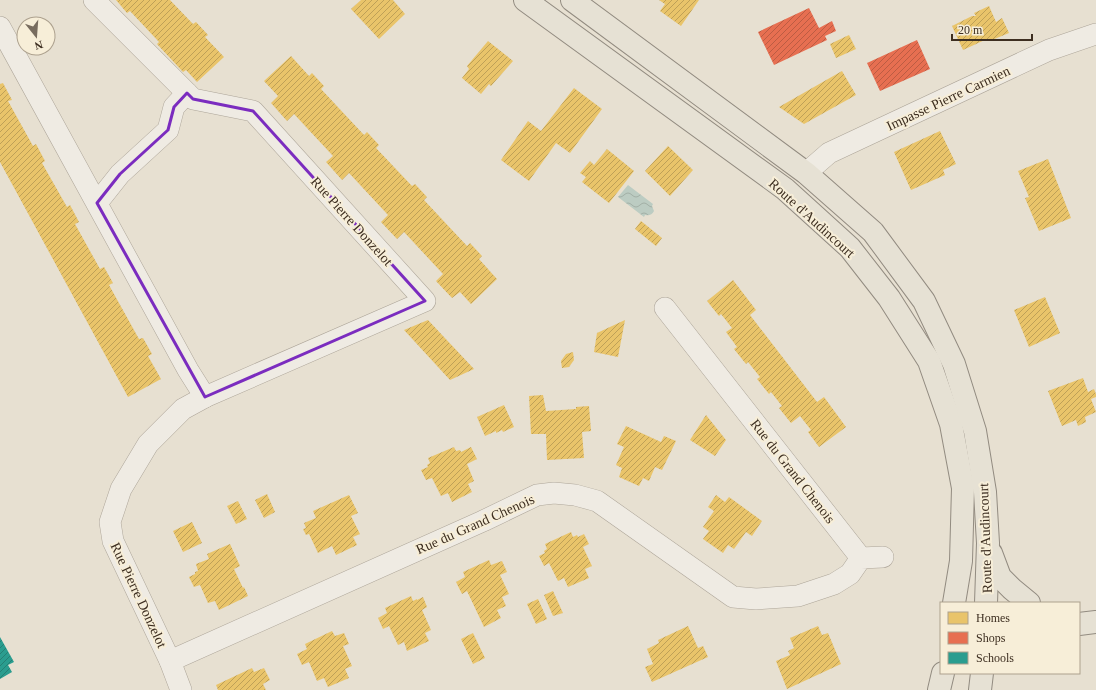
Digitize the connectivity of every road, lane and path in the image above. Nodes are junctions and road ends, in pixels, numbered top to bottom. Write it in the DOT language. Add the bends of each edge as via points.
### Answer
graph roads {
  1 [pos="94,0"];
  2 [pos="525,0"];
  3 [pos="572,0"];
  4 [pos="0,27"];
  5 [pos="1096,34"];
  6 [pos="187,93"];
  7 [pos="806,173"];
  8 [pos="97,203"];
  9 [pos="665,308"];
  10 [pos="205,397"];
  11 [pos="988,543"];
  12 [pos="883,557"];
  13 [pos="861,558"];
  14 [pos="954,602"];
  15 [pos="986,602"];
  16 [pos="1028,602"];
  17 [pos="1096,622"];
  18 [pos="1080,624"];
  19 [pos="170,661"];
  20 [pos="943,674"];
  21 [pos="982,674"];
  22 [pos="181,690"];
  23 [pos="939,690"];
  24 [pos="980,690"];
  1 -- 6 [label="street, Rue Pierre Donzelot"];
  2 -- 14 [label="main road, Route d'Audincourt" via="784,189 850,248 889,298 929,361 951,424 963,488 961,561"];
  3 -- 7 [label="main road, Route d'Audincourt"];
  4 -- 8 [label="street"];
  5 -- 7 [label="street, Impasse Pierre Carmien" via="1049,50 829,153"];
  6 -- 8 [label="street" via="174,106 168,130 120,174"];
  6 -- 10 [label="street, Rue Pierre Donzelot" via="192,99 252,111 425,301"];
  7 -- 11 [label="main road, Route d'Audincourt" via="873,232 924,301 954,364 975,431 985,492"];
  8 -- 10 [label="street"];
  9 -- 13 [label="street, Rue du Grand Chenois"];
  10 -- 19 [label="street, Rue Pierre Donzelot" via="182,409 148,444 121,489 110,522 113,541"];
  11 -- 15 [label="main road, Route d'Audincourt"];
  11 -- 16 [label="main road" via="1000,577"];
  12 -- 13 [label="street"];
  13 -- 19 [label="street, Rue du Grand Chenois" via="850,574 834,584 798,596 756,599 733,597 598,500 554,492 537,495"];
  17 -- 18 [label="main road"];
  19 -- 22 [label="street"];
  20 -- 23 [label="main road"];
  21 -- 24 [label="main road"];
}
